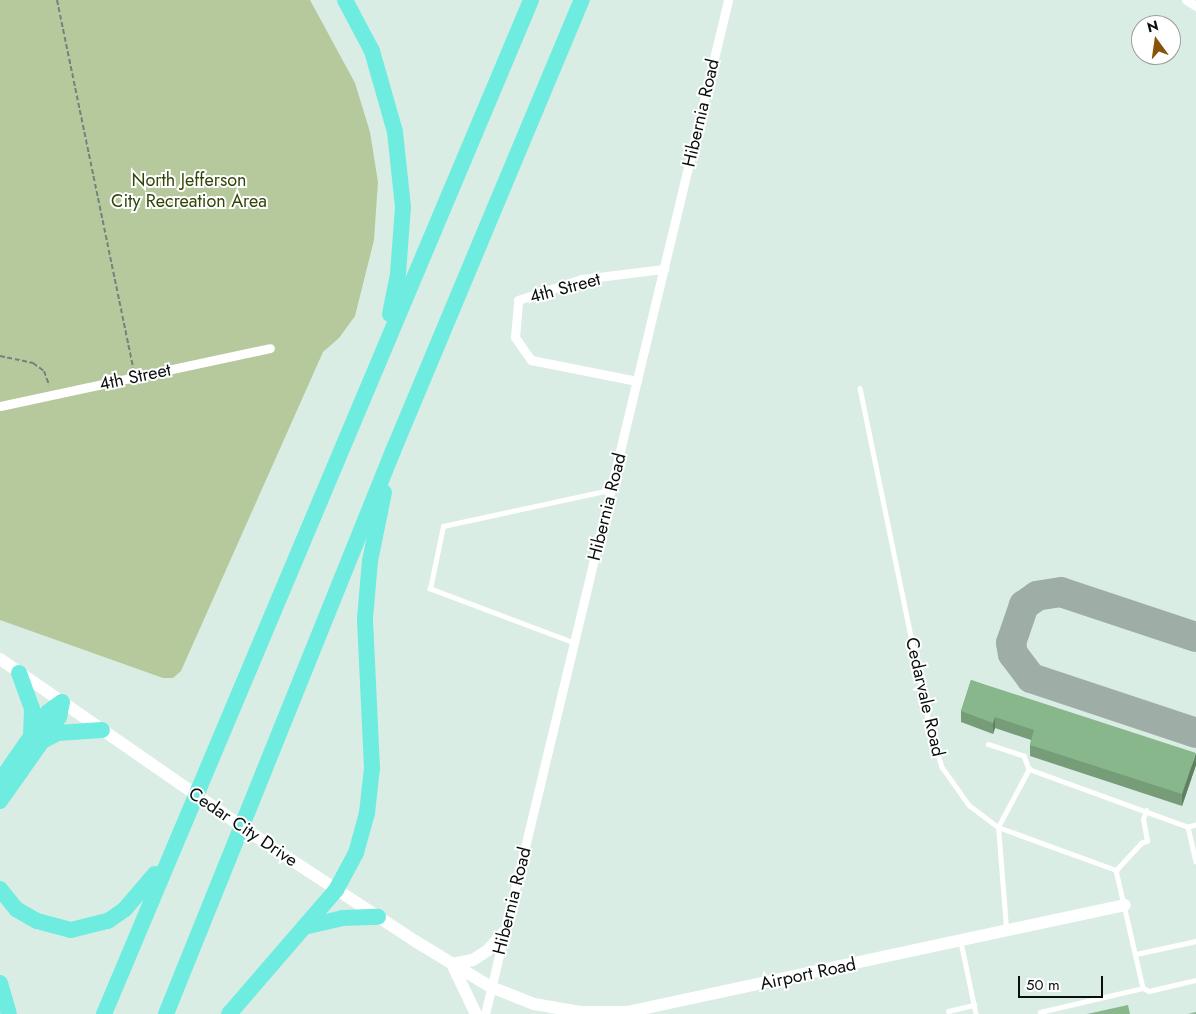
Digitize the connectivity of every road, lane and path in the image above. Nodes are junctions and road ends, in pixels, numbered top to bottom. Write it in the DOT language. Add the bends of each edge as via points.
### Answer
graph roads {
  1 [pos="57,0"];
  2 [pos="345,0"];
  3 [pos="531,0"];
  4 [pos="582,0"];
  5 [pos="587,0"];
  6 [pos="728,0"];
  7 [pos="1186,0"];
  8 [pos="1196,6"];
  9 [pos="573,20"];
  10 [pos="664,268"];
  11 [pos="270,348"];
  12 [pos="382,351"];
  13 [pos="0,356"];
  14 [pos="135,377"];
  15 [pos="637,381"];
  16 [pos="860,388"];
  17 [pos="51,395"];
  18 [pos="0,406"];
  19 [pos="393,452"];
  20 [pos="611,490"];
  21 [pos="574,643"];
  22 [pos="0,659"];
  23 [pos="19,672"];
  24 [pos="62,702"];
  25 [pos="102,730"];
  26 [pos="36,739"];
  27 [pos="988,744"];
  28 [pos="1029,769"];
  29 [pos="0,781"];
  30 [pos="0,801"];
  31 [pos="1146,811"];
  32 [pos="1196,825"];
  33 [pos="998,827"];
  34 [pos="1188,827"];
  35 [pos="168,856"];
  36 [pos="1196,861"];
  37 [pos="1116,870"];
  38 [pos="0,889"];
  39 [pos="336,890"];
  40 [pos="1125,905"];
  41 [pos="378,917"];
  42 [pos="304,927"];
  43 [pos="504,932"];
  44 [pos="1006,932"];
  45 [pos="961,941"];
  46 [pos="1196,941"];
  47 [pos="1136,954"];
  48 [pos="452,964"];
  49 [pos="1196,980"];
  50 [pos="0,983"];
  51 [pos="491,987"];
  52 [pos="1143,988"];
  53 [pos="974,1005"];
  54 [pos="948,1011"];
  55 [pos="1040,1012"];
  56 [pos="10,1014"];
  57 [pos="104,1014"];
  58 [pos="166,1014"];
  59 [pos="229,1014"];
  60 [pos="476,1014"];
  61 [pos="485,1014"];
  62 [pos="976,1014"];
  1 -- 14 [label="path"];
  2 -- 12 [label="highway" via="372,51 386,93 395,132 403,207 398,274"];
  3 -- 12 [label="highway"];
  4 -- 9 [label="highway"];
  5 -- 9 [label="highway"];
  6 -- 10 [label="street, Hibernia Road"];
  7 -- 8 [label="street"];
  9 -- 19 [label="highway"];
  10 -- 15 [label="street, Hibernia Road"];
  10 -- 15 [label="street, 4th Street" via="582,279 518,300 516,337 531,360"];
  11 -- 14 [label="street, 4th Street"];
  12 -- 35 [label="highway"];
  13 -- 17 [label="path" via="39,366 47,376"];
  14 -- 17 [label="street, 4th Street"];
  15 -- 20 [label="street, Hibernia Road"];
  16 -- 33 [label="lane, Cedarvale Road" via="929,724 942,767 969,804"];
  17 -- 18 [label="street, 4th Street"];
  19 -- 39 [label="highway" via="370,561 365,618 372,768 367,813 356,853"];
  19 -- 58 [label="highway"];
  20 -- 21 [label="street, Hibernia Road"];
  20 -- 21 [label="lane" via="443,526 430,589"];
  21 -- 43 [label="street, Hibernia Road"];
  22 -- 23 [label="street, Cedar City Drive"];
  23 -- 24 [label="street, Cedar City Drive"];
  23 -- 26 [label="highway" via="32,708"];
  24 -- 25 [label="street, Cedar City Drive"];
  24 -- 26 [label="highway" via="59,717"];
  25 -- 26 [label="highway" via="58,733"];
  25 -- 39 [label="street, Cedar City Drive"];
  26 -- 29 [label="highway"];
  26 -- 30 [label="highway"];
  27 -- 28 [label="lane" via="1024,756"];
  28 -- 31 [label="lane"];
  28 -- 33 [label="lane"];
  31 -- 34 [label="lane"];
  31 -- 37 [label="lane" via="1143,819 1147,841"];
  32 -- 34 [label="lane"];
  33 -- 37 [label="lane, Cedarvale Road"];
  33 -- 44 [label="lane"];
  34 -- 36 [label="lane"];
  35 -- 38 [label="highway" via="125,909 108,921 89,928 62,929 37,921 16,909"];
  35 -- 57 [label="highway"];
  37 -- 40 [label="lane"];
  39 -- 41 [label="street, Cedar City Drive"];
  39 -- 42 [label="highway"];
  40 -- 44 [label="street, Airport Road"];
  40 -- 47 [label="lane"];
  41 -- 42 [label="highway" via="342,918"];
  41 -- 48 [label="street, Cedar City Drive"];
  42 -- 59 [label="highway"];
  43 -- 48 [label="street" via="488,950 473,960"];
  43 -- 51 [label="street, Hibernia Road"];
  44 -- 45 [label="street, Airport Road"];
  45 -- 51 [label="street, Airport Road" via="627,1012 581,1012 534,1004"];
  45 -- 53 [label="lane"];
  46 -- 47 [label="lane"];
  47 -- 52 [label="lane"];
  48 -- 51 [label="street, Cedar City Drive"];
  48 -- 60 [label="street"];
  49 -- 52 [label="lane" via="1149,991"];
  50 -- 56 [label="highway"];
  51 -- 61 [label="street, Hibernia Road"];
  52 -- 55 [label="lane"];
  53 -- 54 [label="lane"];
  53 -- 62 [label="lane"];
}
